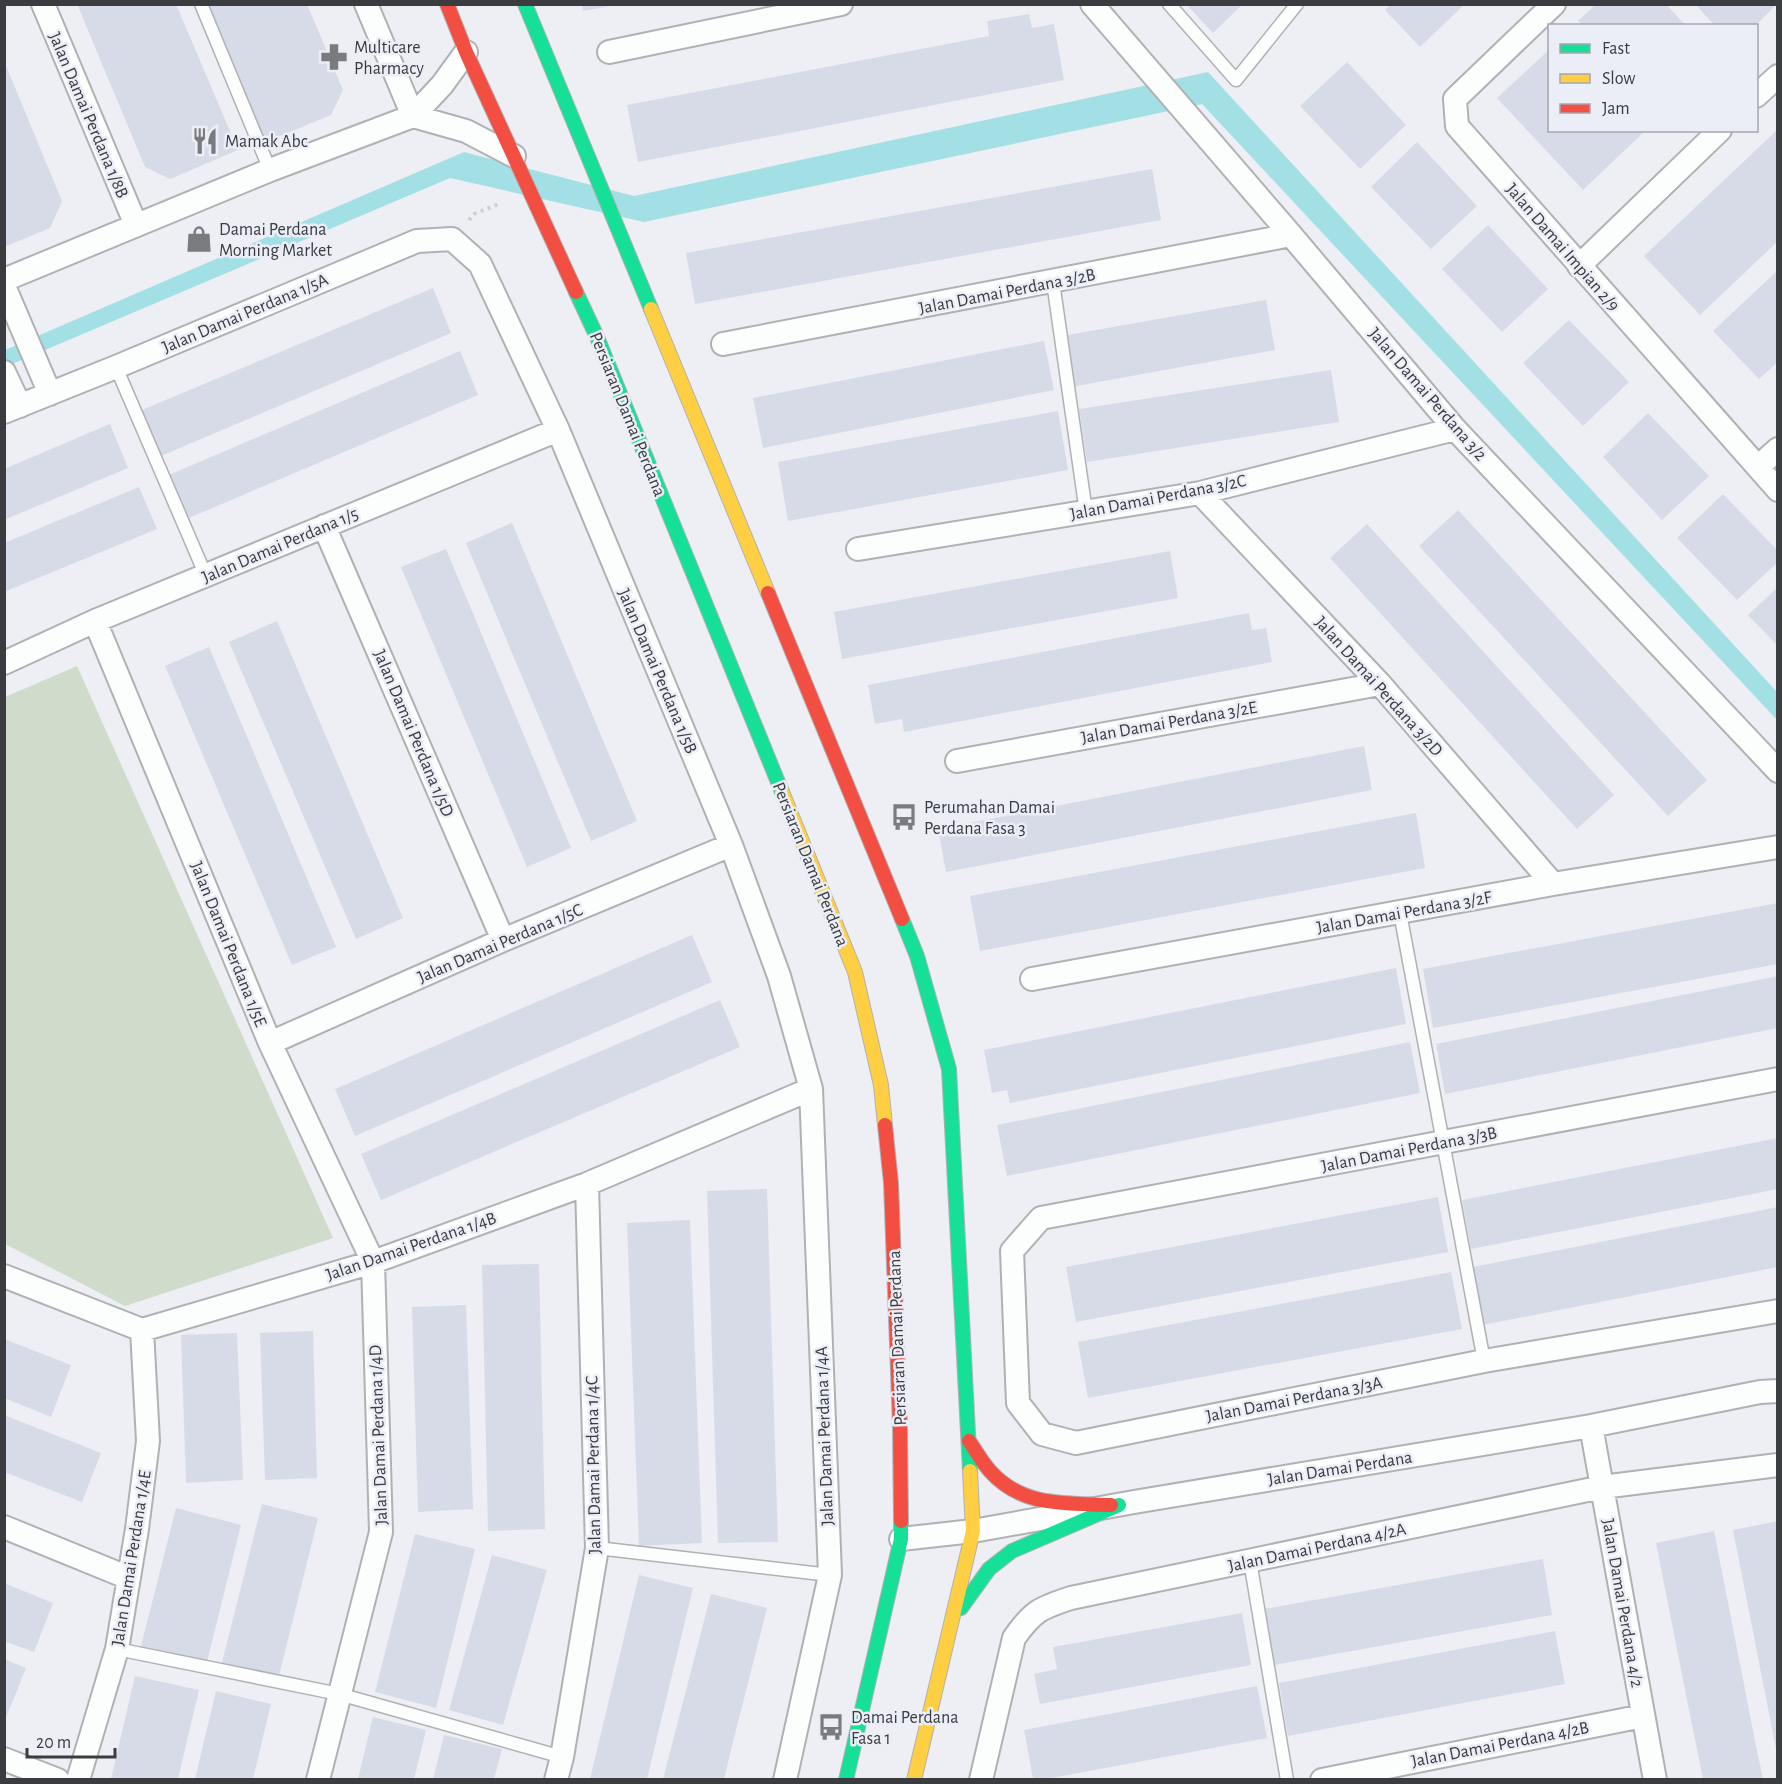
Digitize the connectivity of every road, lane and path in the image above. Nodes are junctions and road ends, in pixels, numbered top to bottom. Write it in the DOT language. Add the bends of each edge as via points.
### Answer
graph roads {
  1 [pos="43,4"];
  2 [pos="201,4"];
  3 [pos="366,4"];
  4 [pos="447,4"];
  5 [pos="525,4"];
  6 [pos="841,4"];
  7 [pos="1092,4"];
  8 [pos="1169,4"];
  9 [pos="1296,4"];
  10 [pos="1554,4"];
  11 [pos="466,52"];
  12 [pos="609,52"];
  13 [pos="1778,76"];
  14 [pos="1758,94"];
  15 [pos="413,116"];
  16 [pos="1718,132"];
  17 [pos="514,156"];
  18 [pos="270,170"];
  19 [pos="530,191"];
  20 [pos="136,225"];
  21 [pos="1291,235"];
  22 [pos="452,239"];
  23 [pos="1579,266"];
  24 [pos="4,280"];
  25 [pos="1053,282"];
  26 [pos="4,286"];
  27 [pos="723,344"];
  28 [pos="116,367"];
  29 [pos="8,379"];
  30 [pos="46,384"];
  31 [pos="12,409"];
  32 [pos="1455,429"];
  33 [pos="558,430"];
  34 [pos="1778,449"];
  35 [pos="1758,467"];
  36 [pos="1778,490"];
  37 [pos="1200,493"];
  38 [pos="1086,512"];
  39 [pos="324,526"];
  40 [pos="858,549"];
  41 [pos="206,576"];
  42 [pos="95,621"];
  43 [pos="4,663"];
  44 [pos="1380,684"];
  45 [pos="957,761"];
  46 [pos="1778,771"];
  47 [pos="731,845"];
  48 [pos="1778,847"];
  49 [pos="1553,884"];
  50 [pos="1400,913"];
  51 [pos="503,940"];
  52 [pos="1032,979"];
  53 [pos="270,1043"];
  54 [pos="1778,1079"];
  55 [pos="811,1089"];
  56 [pos="1443,1143"];
  57 [pos="587,1184"];
  58 [pos="1041,1218"];
  59 [pos="373,1262"];
  60 [pos="4,1276"];
  61 [pos="1778,1311"];
  62 [pos="142,1330"];
  63 [pos="1484,1361"];
  64 [pos="1778,1391"];
  65 [pos="1591,1426"];
  66 [pos="969,1441"];
  67 [pos="1778,1465"];
  68 [pos="1602,1487"];
  69 [pos="1119,1505"];
  70 [pos="4,1527"];
  71 [pos="973,1531"];
  72 [pos="901,1539"];
  73 [pos="597,1548"];
  74 [pos="1250,1561"];
  75 [pos="830,1575"];
  76 [pos="129,1578"];
  77 [pos="951,1624"];
  78 [pos="117,1649"];
  79 [pos="339,1694"];
  80 [pos="1643,1716"];
  81 [pos="562,1757"];
  82 [pos="4,1759"];
  83 [pos="58,1779"];
  84 [pos="78,1779"];
  85 [pos="318,1779"];
  86 [pos="556,1779"];
  87 [pos="785,1779"];
  88 [pos="846,1779"];
  89 [pos="914,1779"];
  90 [pos="981,1779"];
  91 [pos="1287,1779"];
  92 [pos="1322,1779"];
  93 [pos="1655,1779"];
  1 -- 20 [label="street, Jalan Damai Perdana 1/8B"];
  2 -- 18 [label="lane"];
  3 -- 15 [label="street"];
  4 -- 11 [label="main road, Persiaran Damai Perdana"];
  5 -- 66 [label="main road" via="917,957 949,1069"];
  6 -- 12 [label="street"];
  7 -- 21 [label="street, Jalan Damai Perdana 3/2"];
  8 -- 9 [label="lane" via="1236,80"];
  10 -- 23 [label="street, Jalan Damai Impian 2/9" via="1455,99 1457,126"];
  11 -- 15 [label="street"];
  11 -- 17 [label="main road, Persiaran Damai Perdana"];
  13 -- 14 [label="street"];
  15 -- 17 [label="street" via="466,131"];
  15 -- 18 [label="street"];
  16 -- 23 [label="street"];
  17 -- 19 [label="main road, Persiaran Damai Perdana"];
  18 -- 20 [label="street"];
  19 -- 22 [label="path" via="474,214"];
  19 -- 72 [label="main road, Persiaran Damai Perdana" via="597,337 855,972 881,1085 891,1183"];
  20 -- 24 [label="street"];
  21 -- 25 [label="street, Jalan Damai Perdana 3/2B"];
  21 -- 32 [label="street, Jalan Damai Perdana 3/2"];
  22 -- 28 [label="street, Jalan Damai Perdana 1/5A" via="417,240"];
  22 -- 33 [label="street, Jalan Damai Perdana 1/5B" via="480,264"];
  23 -- 35 [label="street, Jalan Damai Impian 2/9"];
  25 -- 27 [label="street, Jalan Damai Perdana 3/2B"];
  25 -- 38 [label="lane"];
  26 -- 30 [label="street"];
  28 -- 30 [label="street, Jalan Damai Perdana 1/5A"];
  28 -- 41 [label="lane"];
  29 -- 31 [label="street"];
  30 -- 31 [label="street, Jalan Damai Perdana 1/5A"];
  32 -- 37 [label="street, Jalan Damai Perdana 3/2C"];
  32 -- 46 [label="street, Jalan Damai Perdana 3/2"];
  33 -- 39 [label="street, Jalan Damai Perdana 1/5"];
  33 -- 47 [label="street, Jalan Damai Perdana 1/5B"];
  34 -- 35 [label="street"];
  35 -- 36 [label="street, Jalan Damai Impian 2/9"];
  37 -- 38 [label="street, Jalan Damai Perdana 3/2C"];
  37 -- 44 [label="street, Jalan Damai Perdana 3/2D"];
  38 -- 40 [label="street, Jalan Damai Perdana 3/2C"];
  39 -- 41 [label="street, Jalan Damai Perdana 1/5"];
  39 -- 51 [label="street, Jalan Damai Perdana 1/5D"];
  41 -- 42 [label="street, Jalan Damai Perdana 1/5"];
  42 -- 43 [label="street, Jalan Damai Perdana 1/5"];
  42 -- 53 [label="street, Jalan Damai Perdana 1/5E"];
  44 -- 45 [label="street, Jalan Damai Perdana 3/2E"];
  44 -- 49 [label="street, Jalan Damai Perdana 3/2D"];
  47 -- 51 [label="street, Jalan Damai Perdana 1/5C"];
  47 -- 55 [label="street, Jalan Damai Perdana 1/5B" via="779,976"];
  48 -- 49 [label="street, Jalan Damai Perdana 3/2F"];
  49 -- 50 [label="street, Jalan Damai Perdana 3/2F"];
  50 -- 52 [label="street, Jalan Damai Perdana 3/2F"];
  50 -- 56 [label="lane"];
  51 -- 53 [label="street, Jalan Damai Perdana 1/5C"];
  53 -- 59 [label="street, Jalan Damai Perdana 1/5E"];
  54 -- 56 [label="street, Jalan Damai Perdana 3/3B"];
  55 -- 57 [label="street, Jalan Damai Perdana 1/4B"];
  55 -- 75 [label="street, Jalan Damai Perdana 1/4A"];
  56 -- 58 [label="street, Jalan Damai Perdana 3/3B"];
  56 -- 63 [label="lane"];
  57 -- 59 [label="street, Jalan Damai Perdana 1/4B"];
  57 -- 73 [label="street, Jalan Damai Perdana 1/4C"];
  58 -- 63 [label="street, Jalan Damai Perdana 3/3A" via="1012,1251 1018,1403 1042,1434 1076,1443"];
  59 -- 62 [label="street, Jalan Damai Perdana 1/4B"];
  59 -- 79 [label="street, Jalan Damai Perdana 1/4D" via="381,1532"];
  60 -- 62 [label="street"];
  61 -- 63 [label="street, Jalan Damai Perdana 3/3A"];
  62 -- 76 [label="street, Jalan Damai Perdana 1/4E" via="148,1441"];
  64 -- 65 [label="street, Jalan Damai Perdana"];
  65 -- 68 [label="street, Jalan Damai Perdana 4/2"];
  65 -- 69 [label="street, Jalan Damai Perdana"];
  66 -- 69 [label="main road" via="991,1472 1032,1499"];
  66 -- 71 [label="main road"];
  67 -- 68 [label="street, Jalan Damai Perdana 4/2A"];
  68 -- 74 [label="street, Jalan Damai Perdana 4/2A"];
  68 -- 80 [label="street, Jalan Damai Perdana 4/2"];
  69 -- 71 [label="street, Jalan Damai Perdana"];
  69 -- 77 [label="main road" via="1012,1551 989,1569"];
  70 -- 76 [label="street"];
  71 -- 72 [label="street, Jalan Damai Perdana"];
  71 -- 77 [label="main road"];
  72 -- 88 [label="main road, Persiaran Damai Perdana"];
  73 -- 75 [label="lane"];
  73 -- 81 [label="street, Jalan Damai Perdana 1/4C"];
  74 -- 90 [label="street, Jalan Damai Perdana 4/2A" via="1071,1598 1046,1606 1028,1619 1014,1638"];
  74 -- 91 [label="lane"];
  75 -- 87 [label="street, Jalan Damai Perdana 1/4A"];
  76 -- 78 [label="street, Jalan Damai Perdana 1/4E"];
  77 -- 89 [label="main road"];
  78 -- 79 [label="lane"];
  78 -- 84 [label="street, Jalan Damai Perdana 1/4E"];
  79 -- 81 [label="lane"];
  79 -- 85 [label="street, Jalan Damai Perdana 1/4D"];
  80 -- 92 [label="street, Jalan Damai Perdana 4/2B"];
  80 -- 93 [label="street, Jalan Damai Perdana 4/2"];
  81 -- 86 [label="street, Jalan Damai Perdana 1/4C"];
  82 -- 83 [label="street"];
}
